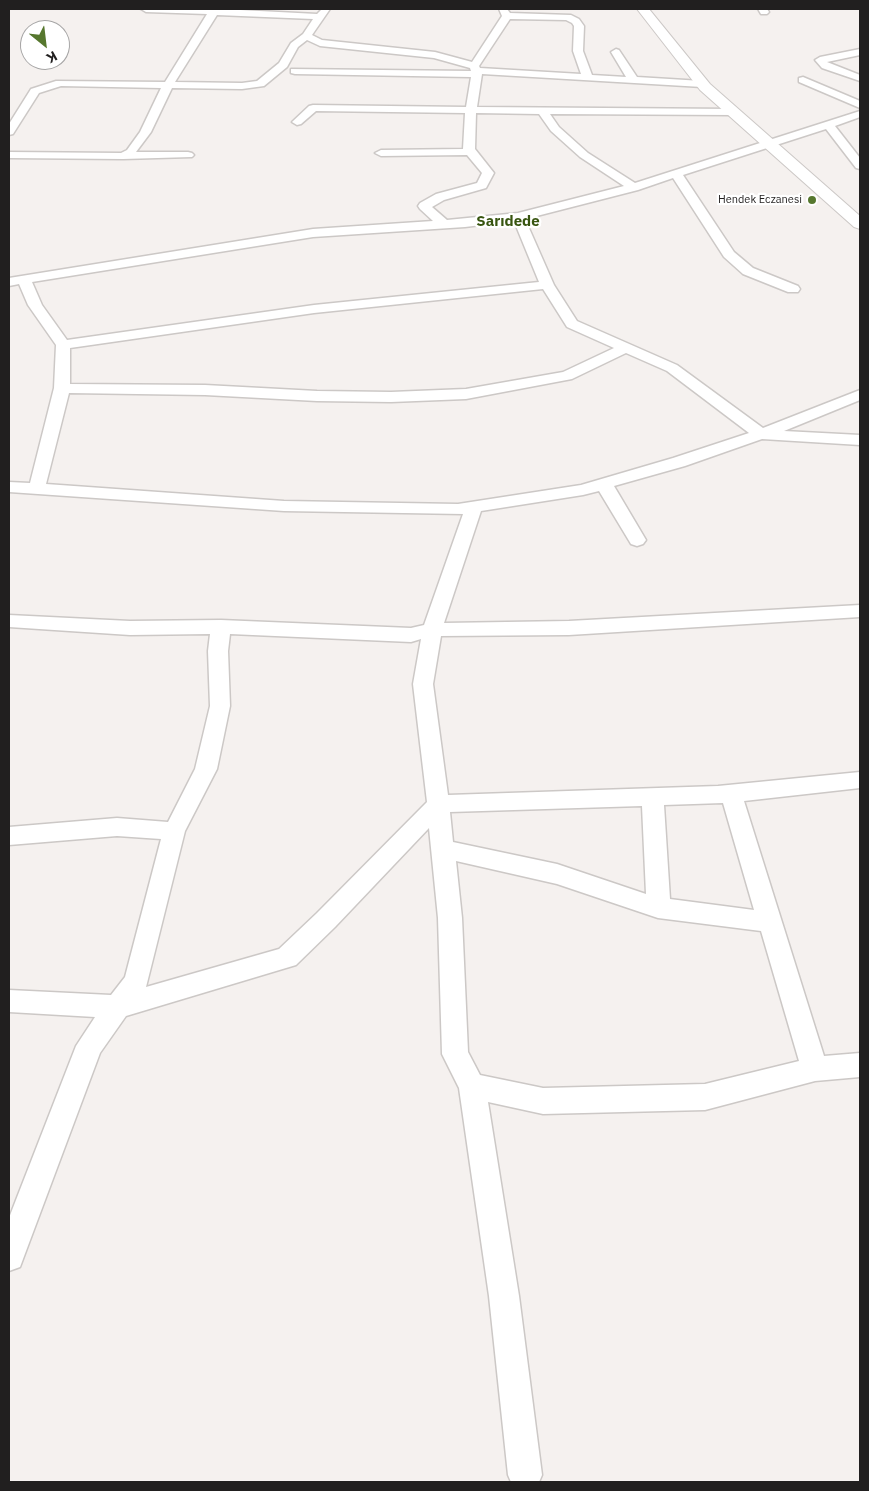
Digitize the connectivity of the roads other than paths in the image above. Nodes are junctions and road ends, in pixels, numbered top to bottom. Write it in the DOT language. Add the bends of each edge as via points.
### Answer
graph roads {
  1 [pos="146,9"];
  2 [pos="643,9"];
  3 [pos="216,11"];
  4 [pos="505,12"];
  5 [pos="323,13"];
  6 [pos="306,36"];
  7 [pos="616,52"];
  8 [pos="860,52"];
  9 [pos="476,70"];
  10 [pos="295,71"];
  11 [pos="587,76"];
  12 [pos="632,78"];
  13 [pos="860,78"];
  14 [pos="803,80"];
  15 [pos="169,84"];
  16 [pos="702,84"];
  17 [pos="860,105"];
  18 [pos="471,110"];
  19 [pos="543,111"];
  20 [pos="733,112"];
  21 [pos="860,114"];
  22 [pos="297,122"];
  23 [pos="829,125"];
  24 [pos="9,132"];
  25 [pos="771,144"];
  26 [pos="471,152"];
  27 [pos="381,153"];
  28 [pos="9,155"];
  29 [pos="188,155"];
  30 [pos="123,156"];
  31 [pos="860,166"];
  32 [pos="677,174"];
  33 [pos="634,187"];
  34 [pos="518,217"];
  35 [pos="443,224"];
  36 [pos="860,224"];
  37 [pos="24,280"];
  38 [pos="9,282"];
  39 [pos="547,285"];
  40 [pos="793,289"];
  41 [pos="63,345"];
  42 [pos="625,348"];
  43 [pos="62,388"];
  44 [pos="860,395"];
  45 [pos="761,434"];
  46 [pos="860,440"];
  47 [pos="604,484"];
  48 [pos="9,488"];
  49 [pos="37,488"];
  50 [pos="474,506"];
  51 [pos="637,540"];
  52 [pos="860,611"];
  53 [pos="9,621"];
  54 [pos="221,627"];
  55 [pos="432,630"];
  56 [pos="860,780"];
  57 [pos="731,794"];
  58 [pos="653,797"];
  59 [pos="438,804"];
  60 [pos="174,831"];
  61 [pos="9,836"];
  62 [pos="442,849"];
  63 [pos="658,908"];
  64 [pos="770,922"];
  65 [pos="9,1001"];
  66 [pos="117,1007"];
  67 [pos="860,1065"];
  68 [pos="815,1069"];
  69 [pos="472,1086"];
  70 [pos="9,1256"];
  71 [pos="525,1475"];
  1 -- 3 [label="street"];
  2 -- 16 [label="main road"];
  3 -- 5 [label="street"];
  3 -- 15 [label="street"];
  4 -- 9 [label="street"];
  4 -- 11 [label="street" via="576,21 580,26 578,51"];
  5 -- 6 [label="street"];
  6 -- 9 [label="street" via="320,43 435,55"];
  6 -- 15 [label="street" via="294,45 283,65 260,84"];
  7 -- 12 [label="street"];
  8 -- 13 [label="street" via="820,60 826,66"];
  9 -- 10 [label="street"];
  9 -- 11 [label="street"];
  9 -- 18 [label="street"];
  11 -- 12 [label="street"];
  12 -- 16 [label="street"];
  14 -- 17 [label="street"];
  15 -- 24 [label="street" via="60,83 44,87 35,91"];
  15 -- 30 [label="street" via="146,132 131,152"];
  16 -- 20 [label="main road"];
  18 -- 19 [label="street"];
  18 -- 22 [label="street" via="313,108"];
  18 -- 26 [label="street"];
  19 -- 20 [label="street"];
  19 -- 33 [label="street" via="555,129 584,155"];
  20 -- 25 [label="main road"];
  21 -- 23 [label="street"];
  23 -- 25 [label="street"];
  23 -- 31 [label="street"];
  25 -- 32 [label="street"];
  25 -- 36 [label="main road"];
  26 -- 27 [label="street"];
  26 -- 35 [label="street" via="488,173 482,186 440,197 424,206"];
  28 -- 30 [label="street"];
  29 -- 30 [label="street"];
  32 -- 33 [label="street"];
  32 -- 40 [label="street" via="729,254 748,271"];
  33 -- 34 [label="street"];
  34 -- 35 [label="street"];
  34 -- 39 [label="street"];
  35 -- 37 [label="street" via="313,233"];
  37 -- 38 [label="street"];
  37 -- 41 [label="street" via="35,305"];
  39 -- 41 [label="street" via="314,309"];
  39 -- 42 [label="street" via="572,324"];
  41 -- 43 [label="street"];
  42 -- 43 [label="street" via="568,376 466,394 391,397"];
  42 -- 45 [label="street" via="672,368"];
  43 -- 49 [label="street"];
  44 -- 45 [label="street"];
  45 -- 46 [label="street"];
  45 -- 47 [label="street"];
  47 -- 50 [label="street"];
  47 -- 51 [label="street"];
  48 -- 49 [label="street"];
  49 -- 50 [label="street" via="284,506 458,509"];
  50 -- 55 [label="street"];
  52 -- 55 [label="street" via="569,628"];
  53 -- 54 [label="street" via="130,628"];
  54 -- 55 [label="street" via="411,635"];
  54 -- 60 [label="street" via="218,651 220,706 206,769"];
  55 -- 59 [label="street" via="423,684"];
  56 -- 57 [label="street"];
  57 -- 58 [label="street"];
  57 -- 64 [label="street"];
  58 -- 59 [label="street"];
  58 -- 63 [label="street"];
  59 -- 62 [label="street"];
  59 -- 66 [label="street" via="287,957"];
  60 -- 61 [label="street" via="117,827"];
  60 -- 66 [label="street" via="136,981"];
  62 -- 63 [label="street" via="557,874"];
  62 -- 69 [label="street" via="450,918 455,1054"];
  63 -- 64 [label="street"];
  64 -- 68 [label="street"];
  65 -- 66 [label="street"];
  66 -- 70 [label="street" via="89,1046"];
  67 -- 68 [label="street"];
  68 -- 69 [label="street" via="705,1097 543,1101"];
  69 -- 71 [label="street" via="504,1296"];
}
